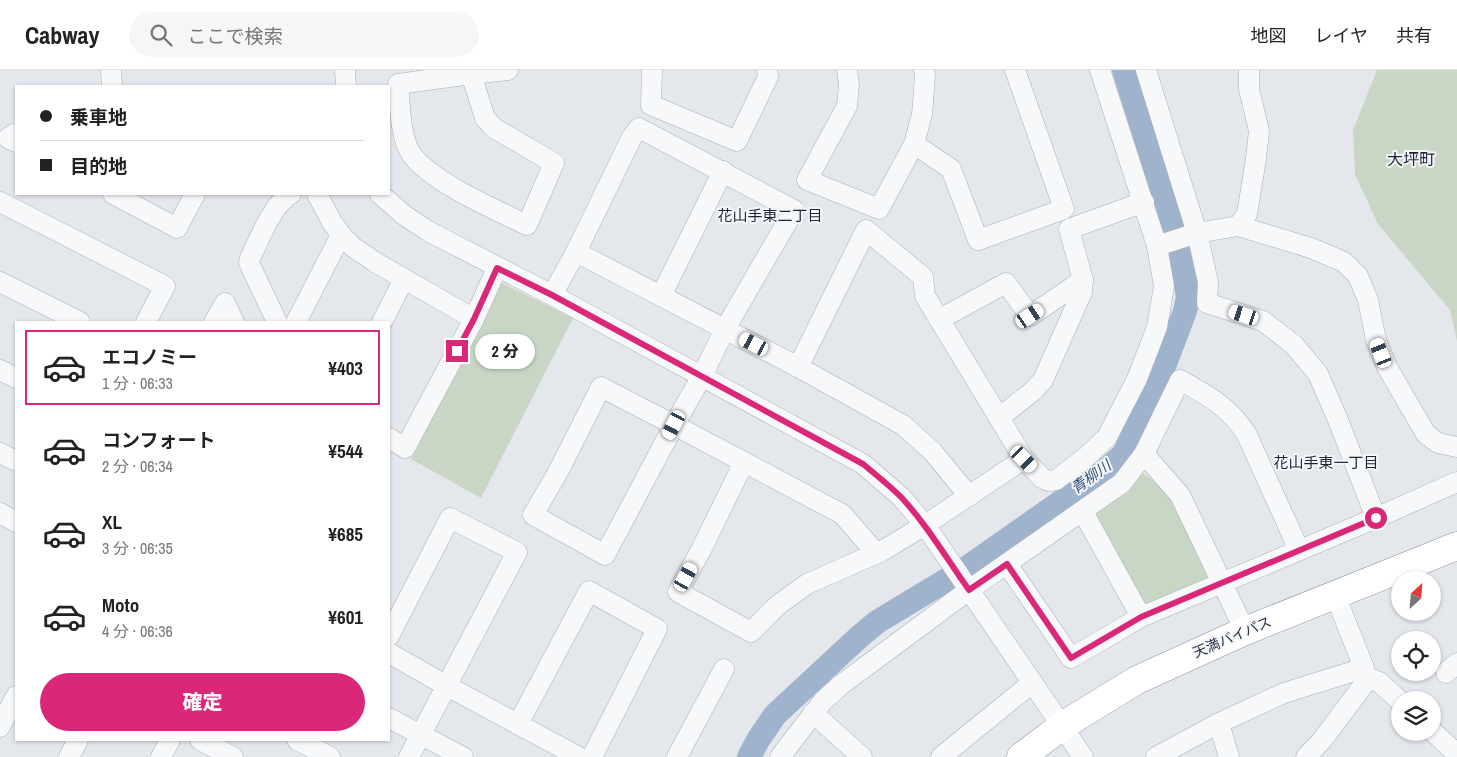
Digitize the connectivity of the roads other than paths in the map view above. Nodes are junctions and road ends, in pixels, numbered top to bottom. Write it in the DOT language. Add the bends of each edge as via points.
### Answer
graph roads {
  1 [pos="111,70"];
  2 [pos="345,70"];
  3 [pos="508,70"];
  4 [pos="652,70"];
  5 [pos="767,70"];
  6 [pos="847,70"];
  7 [pos="924,70"];
  8 [pos="1015,70"];
  9 [pos="1100,70"];
  10 [pos="1146,70"];
  11 [pos="1249,70"];
  12 [pos="470,72"];
  13 [pos="112,85"];
  14 [pos="346,85"];
  15 [pos="15,133"];
  16 [pos="15,142"];
  17 [pos="914,144"];
  18 [pos="723,171"];
  19 [pos="115,195"];
  20 [pos="194,195"];
  21 [pos="290,195"];
  22 [pos="317,195"];
  23 [pos="381,195"];
  24 [pos="0,202"];
  25 [pos="1144,202"];
  26 [pos="1238,226"];
  27 [pos="1197,233"];
  28 [pos="341,235"];
  29 [pos="1157,246"];
  30 [pos="576,252"];
  31 [pos="497,268"];
  32 [pos="404,279"];
  33 [pos="1083,280"];
  34 [pos="0,282"];
  35 [pos="552,295"];
  36 [pos="661,296"];
  37 [pos="474,319"];
  38 [pos="940,320"];
  39 [pos="78,321"];
  40 [pos="147,321"];
  41 [pos="215,321"];
  42 [pos="234,321"];
  43 [pos="277,321"];
  44 [pos="297,321"];
  45 [pos="383,321"];
  46 [pos="725,329"];
  47 [pos="798,366"];
  48 [pos="0,370"];
  49 [pos="702,376"];
  50 [pos="15,378"];
  51 [pos="1000,417"];
  52 [pos="674,425"];
  53 [pos="390,439"];
  54 [pos="1457,447"];
  55 [pos="0,453"];
  56 [pos="1144,454"];
  57 [pos="1024,459"];
  58 [pos="15,460"];
  59 [pos="744,462"];
  60 [pos="1457,482"];
  61 [pos="969,496"];
  62 [pos="1083,512"];
  63 [pos="0,513"];
  64 [pos="1376,518"];
  65 [pos="15,521"];
  66 [pos="925,525"];
  67 [pos="1457,546"];
  68 [pos="1300,550"];
  69 [pos="876,553"];
  70 [pos="1457,563"];
  71 [pos="1007,564"];
  72 [pos="1437,571"];
  73 [pos="1221,584"];
  74 [pos="969,590"];
  75 [pos="1391,590"];
  76 [pos="1341,610"];
  77 [pos="1141,617"];
  78 [pos="1245,631"];
  79 [pos="390,634"];
  80 [pos="390,654"];
  81 [pos="724,669"];
  82 [pos="1032,683"];
  83 [pos="446,686"];
  84 [pos="1391,693"];
  85 [pos="15,698"];
  86 [pos="814,713"];
  87 [pos="390,719"];
  88 [pos="1219,723"];
  89 [pos="518,724"];
  90 [pos="0,727"];
  91 [pos="420,734"];
  92 [pos="1441,740"];
  93 [pos="77,741"];
  94 [pos="169,741"];
  95 [pos="202,741"];
  96 [pos="299,741"];
  97 [pos="1072,741"];
  98 [pos="1457,754"];
  99 [pos="69,757"];
  100 [pos="161,757"];
  101 [pos="233,757"];
  102 [pos="330,757"];
  103 [pos="409,757"];
  104 [pos="463,757"];
  105 [pos="579,757"];
  106 [pos="592,757"];
  107 [pos="678,757"];
  108 [pos="780,757"];
  109 [pos="862,757"];
  110 [pos="941,757"];
  111 [pos="1021,757"];
  112 [pos="1047,757"];
  113 [pos="1156,757"];
  114 [pos="1229,757"];
  115 [pos="1306,757"];
  1 -- 13 [label="street"];
  2 -- 14 [label="street"];
  3 -- 12 [label="street"];
  4 -- 5 [label="street" via="651,105 737,142 768,77"];
  6 -- 17 [label="street" via="847,106 807,180 879,209"];
  7 -- 17 [label="street" via="922,114"];
  8 -- 17 [label="street" via="1064,209 978,240 951,169"];
  9 -- 25 [label="street"];
  10 -- 27 [label="street"];
  11 -- 26 [label="street" via="1249,89 1259,131 1247,214"];
  12 -- 12 [label="street" via="485,118 494,128 554,163 527,225 450,186 418,162 405,138 398,84"];
  15 -- 16 [label="street" via="8,138"];
  18 -- 30 [label="street" via="639,128"];
  18 -- 36 [label="street"];
  18 -- 46 [label="street" via="794,210"];
  19 -- 20 [label="street" via="177,228"];
  21 -- 43 [label="street" via="274,212 249,263"];
  22 -- 28 [label="street"];
  23 -- 31 [label="street" via="428,231"];
  24 -- 40 [label="street" via="165,286"];
  25 -- 29 [label="street"];
  25 -- 33 [label="street" via="1069,229"];
  26 -- 27 [label="street"];
  26 -- 54 [label="street" via="1311,248 1352,268 1368,300 1376,340 1387,366 1426,434 1438,443"];
  27 -- 29 [label="street"];
  27 -- 64 [label="street" via="1208,282 1207,303 1263,321 1294,345 1318,374"];
  28 -- 32 [label="street" via="374,262"];
  28 -- 44 [label="street"];
  29 -- 57 [label="street" via="1164,286 1156,327 1137,378 1107,437 1086,458 1049,482"];
  30 -- 35 [label="street"];
  30 -- 36 [label="street"];
  31 -- 35 [label="street"];
  31 -- 37 [label="street"];
  32 -- 37 [label="street"];
  32 -- 45 [label="street"];
  33 -- 38 [label="street" via="1030,316 1006,283"];
  33 -- 51 [label="street" via="1077,307 1042,380"];
  34 -- 39 [label="street"];
  35 -- 49 [label="street"];
  36 -- 46 [label="street"];
  37 -- 53 [label="street" via="405,448"];
  38 -- 47 [label="street" via="925,296 923,277 866,230"];
  38 -- 51 [label="street"];
  41 -- 42 [label="street" via="225,303"];
  46 -- 47 [label="street"];
  46 -- 49 [label="street"];
  47 -- 61 [label="street" via="903,425 932,451"];
  48 -- 50 [label="street"];
  49 -- 52 [label="street"];
  49 -- 66 [label="street" via="863,464 901,497"];
  51 -- 57 [label="street"];
  52 -- 52 [label="street" via="601,387 533,515 605,555"];
  52 -- 59 [label="street"];
  55 -- 58 [label="street"];
  56 -- 62 [label="street" via="1122,483"];
  56 -- 68 [label="street" via="1180,380 1217,401 1246,433"];
  56 -- 73 [label="street" via="1180,495"];
  57 -- 61 [label="street"];
  59 -- 69 [label="street" via="842,514"];
  59 -- 69 [label="street" via="678,592 751,632 778,605 807,584"];
  60 -- 64 [label="street"];
  61 -- 66 [label="street"];
  62 -- 71 [label="street"];
  62 -- 77 [label="street"];
  63 -- 65 [label="street"];
  64 -- 68 [label="street"];
  66 -- 69 [label="street"];
  66 -- 74 [label="street"];
  67 -- 78 [label="highway, 天満バイパス"];
  68 -- 73 [label="street"];
  70 -- 72 [label="highway"];
  71 -- 74 [label="street"];
  71 -- 77 [label="street" via="1071,658"];
  73 -- 77 [label="street"];
  73 -- 78 [label="street"];
  74 -- 82 [label="street"];
  74 -- 86 [label="street" via="842,684"];
  75 -- 76 [label="highway, 天満バイパス"];
  76 -- 88 [label="street" via="1364,668 1284,693"];
  76 -- 97 [label="highway, 天満バイパス" via="1196,668 1152,691"];
  78 -- 97 [label="highway, 天満バイパス" via="1137,680"];
  79 -- 83 [label="street" via="450,518 517,552"];
  80 -- 83 [label="street"];
  81 -- 107 [label="street"];
  82 -- 97 [label="street"];
  82 -- 110 [label="street"];
  83 -- 89 [label="street"];
  83 -- 91 [label="street"];
  84 -- 115 [label="street" via="1372,679 1365,682"];
  85 -- 90 [label="street"];
  86 -- 108 [label="street"];
  86 -- 109 [label="street"];
  87 -- 91 [label="street"];
  88 -- 113 [label="street"];
  88 -- 114 [label="street"];
  89 -- 105 [label="street"];
  89 -- 106 [label="street" via="589,591 657,629"];
  91 -- 103 [label="street"];
  91 -- 104 [label="street"];
  92 -- 98 [label="street"];
  93 -- 99 [label="street"];
  94 -- 100 [label="street"];
  95 -- 101 [label="street"];
  96 -- 102 [label="street"];
  97 -- 111 [label="highway, 天満バイパス"];
  97 -- 112 [label="highway, 天満バイパス"];
}
